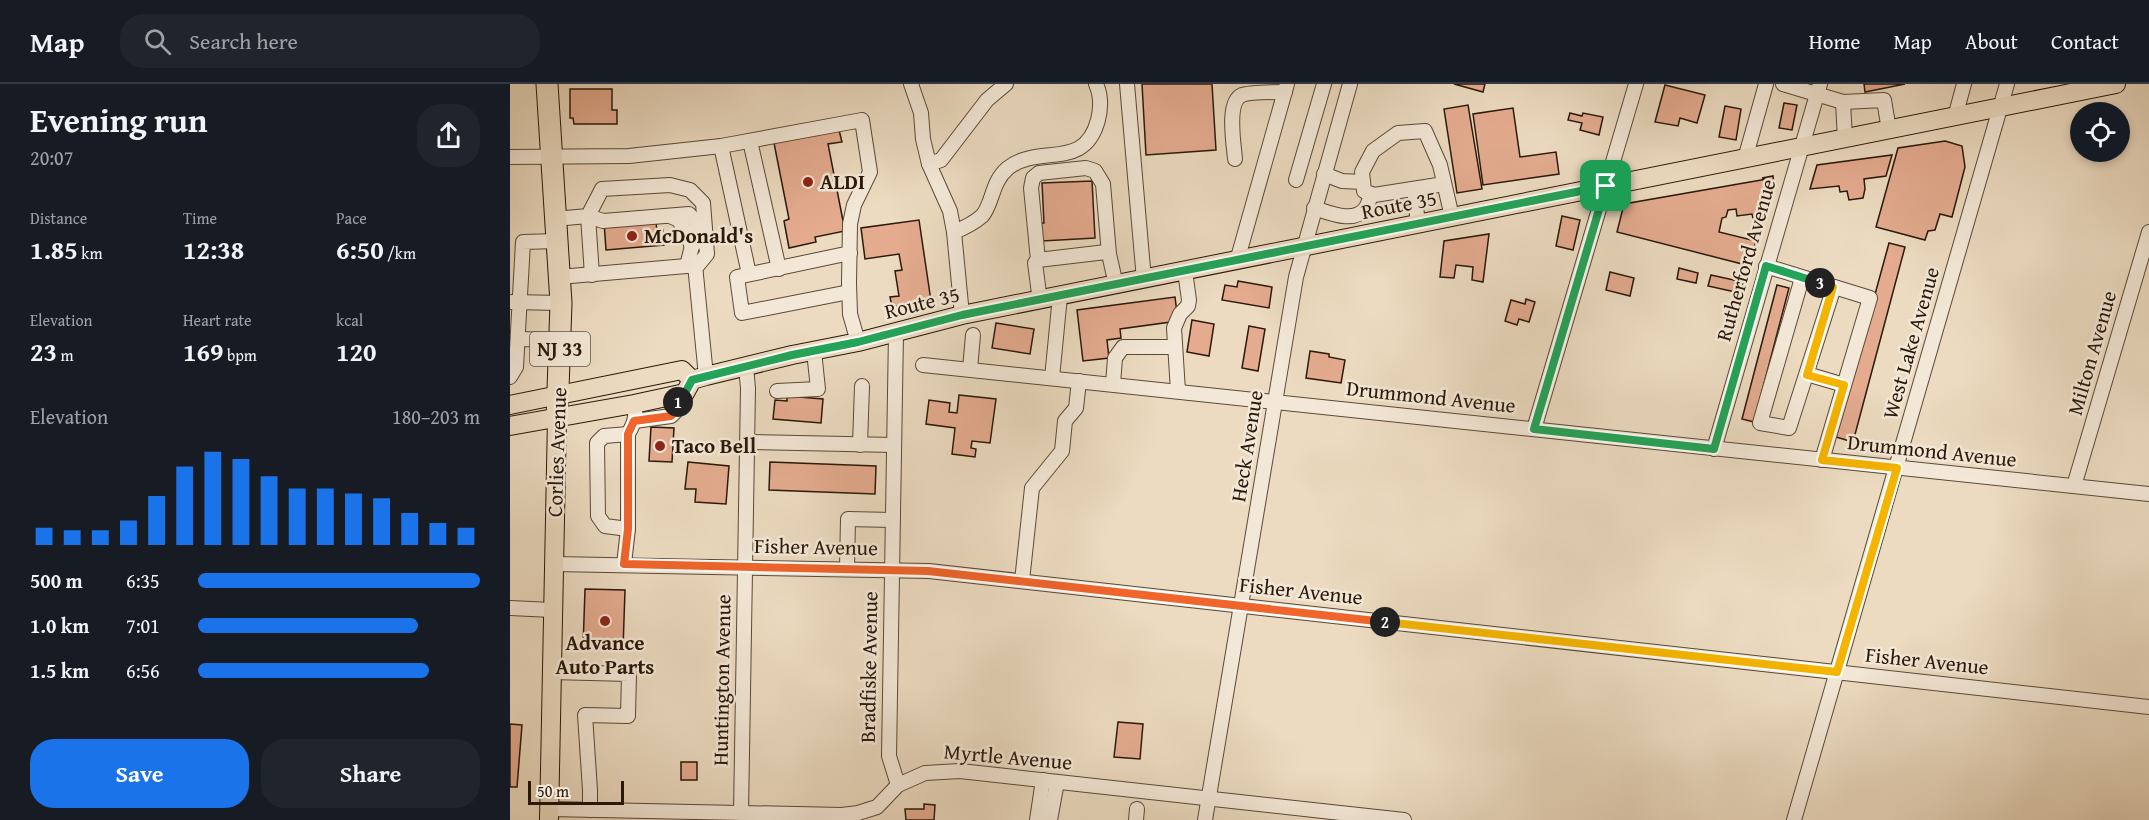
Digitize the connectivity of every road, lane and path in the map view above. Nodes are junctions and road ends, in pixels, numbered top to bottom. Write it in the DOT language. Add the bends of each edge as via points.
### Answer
graph roads {
  1 [pos="547,84"];
  2 [pos="911,84"];
  3 [pos="1006,84"];
  4 [pos="1096,84"];
  5 [pos="1127,84"];
  6 [pos="1324,84"];
  7 [pos="1350,84"];
  8 [pos="1636,84"];
  9 [pos="1766,84"];
  10 [pos="1783,84"];
  11 [pos="1964,84"];
  12 [pos="2007,84"];
  13 [pos="2116,84"];
  14 [pos="2097,86"];
  15 [pos="1286,88"];
  16 [pos="1818,89"];
  17 [pos="1843,102"];
  18 [pos="2000,107"];
  19 [pos="1955,117"];
  20 [pos="1889,130"];
  21 [pos="1845,139"];
  22 [pos="750,141"];
  23 [pos="721,146"];
  24 [pos="1801,147"];
  25 [pos="1305,149"];
  26 [pos="1329,156"];
  27 [pos="510,157"];
  28 [pos="551,158"];
  29 [pos="1235,159"];
  30 [pos="1745,159"];
  31 [pos="929,164"];
  32 [pos="1324,174"];
  33 [pos="1296,180"];
  34 [pos="1444,184"];
  35 [pos="1606,186"];
  36 [pos="1367,188"];
  37 [pos="1414,189"];
  38 [pos="704,206"];
  39 [pos="1314,208"];
  40 [pos="588,216"];
  41 [pos="1452,218"];
  42 [pos="554,219"];
  43 [pos="1418,224"];
  44 [pos="954,232"];
  45 [pos="2149,232"];
  46 [pos="557,241"];
  47 [pos="1304,247"];
  48 [pos="850,253"];
  49 [pos="1109,254"];
  50 [pos="1038,260"];
  51 [pos="1236,261"];
  52 [pos="691,266"];
  53 [pos="1766,266"];
  54 [pos="778,269"];
  55 [pos="1185,271"];
  56 [pos="749,274"];
  57 [pos="592,275"];
  58 [pos="559,277"];
  59 [pos="1802,278"];
  60 [pos="1144,280"];
  61 [pos="1116,285"];
  62 [pos="1833,287"];
  63 [pos="849,292"];
  64 [pos="1060,296"];
  65 [pos="1040,301"];
  66 [pos="515,302"];
  67 [pos="561,303"];
  68 [pos="962,315"];
  69 [pos="896,333"];
  70 [pos="973,335"];
  71 [pos="560,340"];
  72 [pos="858,342"];
  73 [pos="515,344"];
  74 [pos="1175,346"];
  75 [pos="814,351"];
  76 [pos="923,364"];
  77 [pos="746,367"];
  78 [pos="970,369"];
  79 [pos="1807,375"];
  80 [pos="510,377"];
  81 [pos="699,378"];
  82 [pos="1052,378"];
  83 [pos="1079,381"];
  84 [pos="1113,384"];
  85 [pos="1844,385"];
  86 [pos="862,386"];
  87 [pos="777,391"];
  88 [pos="1178,391"];
  89 [pos="558,395"];
  90 [pos="1275,401"];
  91 [pos="510,405"];
  92 [pos="634,412"];
  93 [pos="557,418"];
  94 [pos="510,426"];
  95 [pos="1534,429"];
  96 [pos="628,434"];
  97 [pos="747,442"];
  98 [pos="860,445"];
  99 [pos="894,446"];
  100 [pos="1714,449"];
  101 [pos="1822,460"];
  102 [pos="1897,468"];
  103 [pos="2074,486"];
  104 [pos="2149,494"];
  105 [pos="892,520"];
  106 [pos="628,529"];
  107 [pos="554,564"];
  108 [pos="624,564"];
  109 [pos="745,566"];
  110 [pos="847,568"];
  111 [pos="892,569"];
  112 [pos="1022,581"];
  113 [pos="1241,606"];
  114 [pos="510,608"];
  115 [pos="552,610"];
  116 [pos="550,672"];
  117 [pos="1837,672"];
  118 [pos="2149,707"];
  119 [pos="1050,781"];
  120 [pos="898,785"];
  121 [pos="1209,798"];
  122 [pos="590,810"];
  123 [pos="741,813"];
  124 [pos="549,814"];
  125 [pos="616,815"];
  126 [pos="1037,820"];
  127 [pos="1050,820"];
  128 [pos="1205,820"];
  129 [pos="1404,820"];
  130 [pos="1794,820"];
  1 -- 28 [label="highway, Corlies Avenue / NJ 33"];
  2 -- 31 [label="street" via="921,113"];
  3 -- 31 [label="street" via="987,100 941,160"];
  4 -- 44 [label="street" via="1100,109 1089,142 1074,151 1010,166 995,186 984,214"];
  5 -- 60 [label="street"];
  6 -- 25 [label="street"];
  7 -- 26 [label="street, Heck Avenue"];
  8 -- 35 [label="street"];
  9 -- 30 [label="street"];
  10 -- 16 [label="street"];
  11 -- 19 [label="street"];
  12 -- 18 [label="street, West Lake Avenue"];
  13 -- 14 [label="main road, Route 35"];
  14 -- 18 [label="main road, Route 35"];
  15 -- 29 [label="street" via="1241,95 1235,101"];
  15 -- 51 [label="street"];
  16 -- 17 [label="street"];
  16 -- 24 [label="street, Rutherford Avenue"];
  17 -- 20 [label="street" via="1884,100"];
  17 -- 21 [label="street"];
  18 -- 19 [label="main road, Route 35"];
  18 -- 102 [label="street, West Lake Avenue"];
  19 -- 20 [label="main road, Route 35"];
  20 -- 21 [label="main road, Route 35"];
  21 -- 24 [label="main road, Route 35"];
  22 -- 23 [label="street"];
  22 -- 48 [label="street" via="862,120 870,172 854,205"];
  22 -- 54 [label="street"];
  23 -- 28 [label="street" via="629,156"];
  23 -- 56 [label="street"];
  24 -- 30 [label="main road, Route 35"];
  24 -- 53 [label="street, Rutherford Avenue"];
  25 -- 26 [label="street"];
  25 -- 33 [label="street"];
  26 -- 32 [label="street, Heck Avenue"];
  27 -- 28 [label="street"];
  28 -- 42 [label="highway, Corlies Avenue / NJ 33"];
  30 -- 35 [label="main road, Route 35"];
  31 -- 44 [label="street" via="950,211"];
  32 -- 36 [label="street"];
  32 -- 39 [label="street, Heck Avenue"];
  34 -- 36 [label="street" via="1425,131 1398,133 1373,151 1362,172"];
  34 -- 37 [label="street"];
  34 -- 41 [label="street"];
  35 -- 41 [label="main road, Route 35"];
  35 -- 95 [label="street"];
  36 -- 37 [label="street"];
  36 -- 39 [label="street" via="1366,208 1354,217"];
  37 -- 43 [label="street"];
  38 -- 40 [label="street"];
  38 -- 40 [label="street" via="690,190 670,185 602,189"];
  38 -- 52 [label="street" via="707,254 698,265"];
  39 -- 47 [label="street, Heck Avenue"];
  40 -- 42 [label="street"];
  40 -- 52 [label="street" via="603,221 670,216 679,220 692,246"];
  40 -- 57 [label="street"];
  41 -- 43 [label="main road, Route 35"];
  42 -- 46 [label="highway, Corlies Avenue / NJ 33"];
  43 -- 47 [label="main road, Route 35"];
  44 -- 68 [label="street"];
  45 -- 103 [label="street, Milton Avenue"];
  46 -- 58 [label="highway, Corlies Avenue / NJ 33"];
  46 -- 66 [label="street" via="523,242"];
  47 -- 51 [label="main road, Route 35"];
  47 -- 90 [label="street, Heck Avenue"];
  48 -- 54 [label="street"];
  48 -- 63 [label="street"];
  49 -- 50 [label="street"];
  49 -- 50 [label="street" via="1103,184 1095,171 1086,168 1038,173 1033,178"];
  49 -- 61 [label="street"];
  50 -- 65 [label="street" via="1035,263"];
  51 -- 55 [label="main road, Route 35"];
  52 -- 57 [label="street"];
  52 -- 81 [label="street"];
  53 -- 59 [label="street"];
  53 -- 100 [label="street, Rutherford Avenue"];
  54 -- 56 [label="street"];
  55 -- 60 [label="main road, Route 35"];
  55 -- 74 [label="street" via="1189,300 1174,328"];
  56 -- 63 [label="street" via="737,277 742,313"];
  57 -- 58 [label="street"];
  58 -- 67 [label="highway, Corlies Avenue / NJ 33"];
  59 -- 62 [label="street"];
  59 -- 79 [label="street" via="1760,423 1789,428"];
  60 -- 61 [label="main road, Route 35"];
  61 -- 64 [label="main road, Route 35"];
  62 -- 79 [label="street"];
  62 -- 85 [label="street" via="1870,298"];
  63 -- 72 [label="street"];
  64 -- 65 [label="main road, Route 35"];
  64 -- 82 [label="street"];
  65 -- 68 [label="main road, Route 35"];
  66 -- 67 [label="street"];
  66 -- 73 [label="street"];
  67 -- 71 [label="highway, Corlies Avenue / NJ 33"];
  68 -- 69 [label="main road, Route 35"];
  69 -- 72 [label="main road, Route 35"];
  69 -- 99 [label="street, Bradfiske Avenue"];
  70 -- 78 [label="street"];
  71 -- 73 [label="street"];
  71 -- 89 [label="highway, Corlies Avenue / NJ 33"];
  72 -- 75 [label="main road, Route 35"];
  73 -- 80 [label="street" via="516,367"];
  74 -- 84 [label="street" via="1123,347 1114,358"];
  74 -- 88 [label="street"];
  75 -- 77 [label="main road, Route 35"];
  75 -- 87 [label="street" via="818,389"];
  76 -- 78 [label="street, Drummond Avenue"];
  77 -- 81 [label="main road, Route 35"];
  77 -- 97 [label="street, Huntington Avenue"];
  78 -- 82 [label="street, Drummond Avenue"];
  79 -- 85 [label="street"];
  81 -- 89 [label="main road, Route 35" via="682,370"];
  81 -- 92 [label="main road" via="685,393"];
  82 -- 83 [label="street, Drummond Avenue"];
  83 -- 84 [label="street, Drummond Avenue"];
  83 -- 112 [label="street" via="1076,408 1065,421 1062,451 1032,488"];
  84 -- 88 [label="street, Drummond Avenue"];
  85 -- 101 [label="street"];
  86 -- 98 [label="street"];
  88 -- 90 [label="street, Drummond Avenue"];
  89 -- 91 [label="main road, Route 35"];
  89 -- 93 [label="highway, Corlies Avenue / NJ 33"];
  90 -- 95 [label="street, Drummond Avenue"];
  90 -- 113 [label="street, Heck Avenue"];
  92 -- 93 [label="main road"];
  92 -- 96 [label="street"];
  93 -- 94 [label="main road"];
  93 -- 107 [label="main road, Corlies Avenue / NJ 33"];
  95 -- 100 [label="street, Drummond Avenue"];
  96 -- 106 [label="street"];
  96 -- 106 [label="street" via="604,436 597,443 598,516 605,525"];
  97 -- 98 [label="street"];
  97 -- 109 [label="street, Huntington Avenue"];
  98 -- 99 [label="street"];
  99 -- 105 [label="street, Bradfiske Avenue"];
  100 -- 101 [label="street, Drummond Avenue"];
  101 -- 102 [label="street, Drummond Avenue"];
  102 -- 103 [label="street, Drummond Avenue"];
  102 -- 117 [label="street, West Lake Avenue"];
  103 -- 104 [label="street, Drummond Avenue"];
  105 -- 110 [label="street" via="848,519"];
  105 -- 111 [label="street, Bradfiske Avenue"];
  106 -- 108 [label="street"];
  107 -- 108 [label="street, Fisher Avenue"];
  107 -- 115 [label="main road, Corlies Avenue / NJ 33"];
  108 -- 109 [label="street, Fisher Avenue"];
  109 -- 110 [label="street, Fisher Avenue"];
  109 -- 123 [label="street, Huntington Avenue"];
  110 -- 111 [label="street, Fisher Avenue"];
  111 -- 112 [label="street, Fisher Avenue"];
  111 -- 120 [label="street, Bradfiske Avenue" via="889,756"];
  112 -- 113 [label="street, Fisher Avenue"];
  113 -- 117 [label="street, Fisher Avenue"];
  113 -- 121 [label="street, Heck Avenue"];
  114 -- 115 [label="street"];
  115 -- 116 [label="main road, Corlies Avenue / NJ 33"];
  116 -- 122 [label="street" via="628,674 628,716 585,715"];
  116 -- 124 [label="main road, Corlies Avenue / NJ 33"];
  117 -- 118 [label="street, Fisher Avenue"];
  117 -- 130 [label="street, West Lake Avenue"];
  119 -- 120 [label="street, Myrtle Avenue" via="944,771 925,773"];
  119 -- 121 [label="street, Myrtle Avenue"];
  119 -- 126 [label="street"];
  119 -- 127 [label="street"];
  120 -- 123 [label="street, Myrtle Avenue" via="878,807 858,813"];
  121 -- 128 [label="street, Heck Avenue"];
  121 -- 129 [label="street, Myrtle Avenue"];
  122 -- 124 [label="street, Myrtle Avenue"];
  122 -- 125 [label="street, Myrtle Avenue"];
  123 -- 125 [label="street, Myrtle Avenue"];
}
